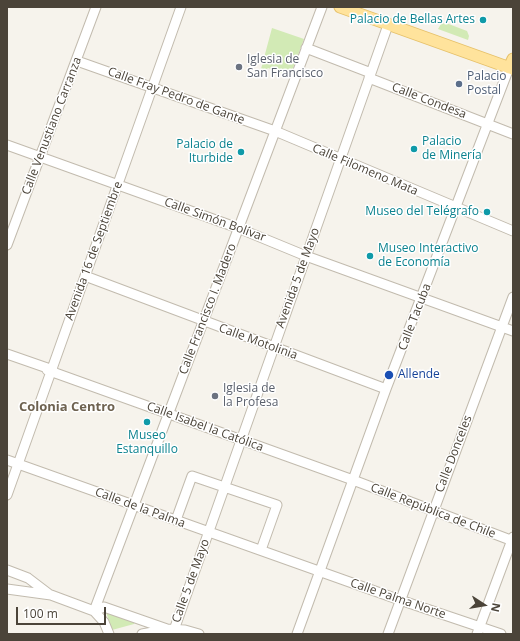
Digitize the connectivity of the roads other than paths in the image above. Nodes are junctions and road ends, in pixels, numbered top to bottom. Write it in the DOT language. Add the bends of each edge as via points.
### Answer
graph roads {
  1 [pos="96,7"];
  2 [pos="181,7"];
  3 [pos="322,7"];
  4 [pos="340,7"];
  5 [pos="388,25"];
  6 [pos="306,48"];
  7 [pos="77,61"];
  8 [pos="512,65"];
  9 [pos="370,76"];
  10 [pos="153,87"];
  11 [pos="488,125"];
  12 [pos="275,131"];
  13 [pos="513,134"];
  14 [pos="7,145"];
  15 [pos="41,157"];
  16 [pos="340,159"];
  17 [pos="118,185"];
  18 [pos="456,207"];
  19 [pos="238,228"];
  20 [pos="513,231"];
  21 [pos="7,245"];
  22 [pos="306,256"];
  23 [pos="85,276"];
  24 [pos="513,297"];
  25 [pos="422,298"];
  26 [pos="203,322"];
  27 [pos="502,327"];
  28 [pos="513,331"];
  29 [pos="274,347"];
  30 [pos="7,354"];
  31 [pos="51,371"];
  32 [pos="386,389"];
  33 [pos="168,413"];
  34 [pos="241,440"];
  35 [pos="7,460"];
  36 [pos="18,464"];
  37 [pos="353,480"];
  38 [pos="224,487"];
  39 [pos="7,495"];
  40 [pos="134,505"];
  41 [pos="432,511"];
  42 [pos="176,520"];
  43 [pos="208,532"];
  44 [pos="513,539"];
  45 [pos="261,550"];
  46 [pos="7,570"];
  47 [pos="319,572"];
  48 [pos="7,589"];
  49 [pos="51,595"];
  50 [pos="400,600"];
  51 [pos="94,611"];
  52 [pos="174,630"];
  53 [pos="479,630"];
  54 [pos="109,634"];
  55 [pos="142,634"];
  56 [pos="199,634"];
  57 [pos="297,634"];
  58 [pos="388,634"];
  59 [pos="501,634"];
  1 -- 7 [label="street, Calle Venustiano Carranza"];
  2 -- 10 [label="street, Avenida 16 de Septiembre"];
  3 -- 6 [label="street, Calle Francisco I. Madero"];
  4 -- 5 [label="main road"];
  5 -- 8 [label="main road"];
  5 -- 9 [label="street, Avenida 5 de Mayo"];
  6 -- 9 [label="street, Calle Condesa"];
  6 -- 12 [label="street, Calle Francisco I. Madero"];
  7 -- 10 [label="street, Calle Fray Pedro de Gante"];
  7 -- 15 [label="street, Calle Venustiano Carranza"];
  8 -- 11 [label="street, Calle Tacuba"];
  9 -- 11 [label="street, Calle Condesa"];
  9 -- 16 [label="street, Avenida 5 de Mayo"];
  10 -- 12 [label="street, Calle Fray Pedro de Gante"];
  10 -- 17 [label="street, Avenida 16 de Septiembre"];
  11 -- 13 [label="street, Calle Condesa"];
  11 -- 18 [label="street, Calle Tacuba"];
  12 -- 16 [label="street, Calle Filomeno Mata"];
  12 -- 19 [label="street, Calle Francisco I. Madero"];
  14 -- 15 [label="street, Calle Simón Bolívar"];
  15 -- 17 [label="street, Calle Simón Bolívar"];
  15 -- 21 [label="street, Calle Venustiano Carranza"];
  16 -- 18 [label="street, Calle Filomeno Mata"];
  16 -- 22 [label="street, Avenida 5 de Mayo"];
  17 -- 19 [label="street, Calle Simón Bolívar"];
  17 -- 23 [label="street, Avenida 16 de Septiembre"];
  18 -- 20 [label="street, Calle Filomeno Mata"];
  18 -- 25 [label="street, Calle Tacuba"];
  19 -- 22 [label="street, Calle Simón Bolívar"];
  19 -- 26 [label="street, Calle Francisco I. Madero"];
  22 -- 25 [label="street, Calle Simón Bolívar"];
  22 -- 29 [label="street, Avenida 5 de Mayo"];
  23 -- 26 [label="street, Calle Motolinia"];
  23 -- 31 [label="street, Avenida 16 de Septiembre"];
  24 -- 27 [label="street, Calle Donceles"];
  25 -- 27 [label="street, Calle Simón Bolívar"];
  25 -- 32 [label="street, Calle Tacuba"];
  26 -- 29 [label="street, Calle Motolinia"];
  26 -- 33 [label="street, Calle Francisco I. Madero"];
  27 -- 28 [label="street, Calle Simón Bolívar"];
  27 -- 41 [label="street, Calle Donceles"];
  29 -- 32 [label="street, Calle Motolinia"];
  29 -- 34 [label="street, Avenida 5 de Mayo"];
  30 -- 31 [label="street, Calle Isabel la Católica"];
  31 -- 33 [label="street, Calle Isabel la Católica"];
  31 -- 36 [label="street, Avenida 16 de Septiembre"];
  32 -- 37 [label="street, Calle Tacuba"];
  33 -- 34 [label="street, Calle Isabel la Católica"];
  33 -- 40 [label="street, Calle Francisco I. Madero"];
  34 -- 37 [label="street, Calle Isabel la Católica"];
  34 -- 38 [label="street, Avenida 5 de Mayo"];
  35 -- 36 [label="street, Calle de la Palma"];
  36 -- 39 [label="street, Avenida 16 de Septiembre"];
  36 -- 40 [label="street, Calle de la Palma"];
  37 -- 41 [label="street, Calle República de Chile"];
  37 -- 47 [label="street, Calle Tacuba"];
  38 -- 42 [label="street" via="192,476"];
  38 -- 43 [label="street, Avenida 5 de Mayo"];
  38 -- 45 [label="street" via="277,505"];
  40 -- 42 [label="street, Calle de la Palma"];
  40 -- 51 [label="street, Calle Francisco I. Madero"];
  41 -- 44 [label="street, Calle República de Chile"];
  41 -- 50 [label="street, Calle Donceles"];
  42 -- 43 [label="street, Calle de la Palma"];
  43 -- 45 [label="street, Calle de la Palma"];
  43 -- 52 [label="street, Calle 5 de Mayo"];
  44 -- 53 [label="street"];
  45 -- 47 [label="street, Calle de la Palma"];
  46 -- 49 [label="street" via="28,578"];
  47 -- 50 [label="street, Calle Palma Norte"];
  47 -- 57 [label="street, Calle Tacuba"];
  48 -- 49 [label="street"];
  49 -- 51 [label="street"];
  50 -- 53 [label="street, Calle Palma Norte"];
  50 -- 58 [label="street, Calle Donceles"];
  51 -- 52 [label="street" via="104,607"];
  51 -- 54 [label="street" via="104,622"];
  52 -- 55 [label="street"];
  52 -- 56 [label="street"];
  53 -- 59 [label="street, Calle Palma Norte"];
}
